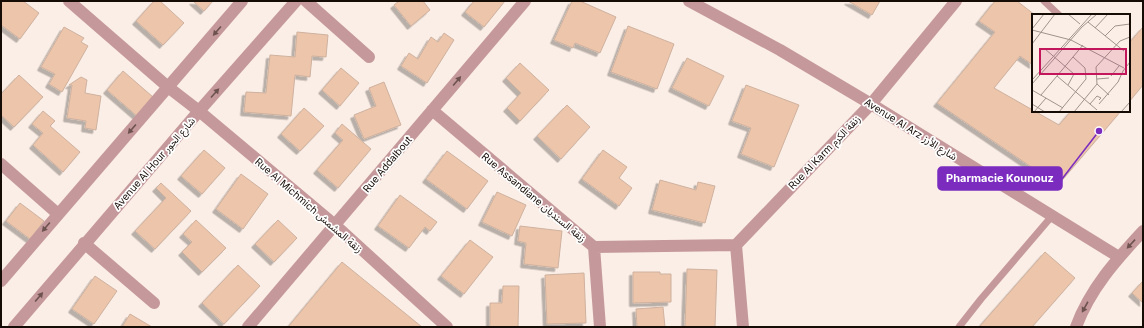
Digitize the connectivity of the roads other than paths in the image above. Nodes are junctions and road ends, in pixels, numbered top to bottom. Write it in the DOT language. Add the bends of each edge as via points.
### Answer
graph roads {
  1 [pos="69,1"];
  2 [pos="242,1"];
  3 [pos="296,1"];
  4 [pos="306,1"];
  5 [pos="525,1"];
  6 [pos="689,1"];
  7 [pos="956,1"];
  8 [pos="1044,1"];
  9 [pos="1058,14"];
  10 [pos="370,57"];
  11 [pos="168,87"];
  12 [pos="871,104"];
  13 [pos="432,110"];
  14 [pos="199,111"];
  15 [pos="1,164"];
  16 [pos="58,214"];
  17 [pos="1052,216"];
  18 [pos="335,226"];
  19 [pos="1143,231"];
  20 [pos="84,243"];
  21 [pos="736,245"];
  22 [pos="594,247"];
  23 [pos="1119,257"];
  24 [pos="1,281"];
  25 [pos="154,304"];
  26 [pos="14,327"];
  27 [pos="248,327"];
  28 [pos="447,327"];
  29 [pos="600,327"];
  30 [pos="743,327"];
  31 [pos="959,327"];
  32 [pos="1076,327"];
  1 -- 11 [label="street, Rue Al Michmich زنقة المشمش"];
  2 -- 11 [label="street, one-way"];
  14 -- 3 [label="street, Avenue Al Hour شارع الحور, one-way"];
  4 -- 10 [label="street"];
  13 -- 5 [label="street, Rue Addalbout, one-way"];
  6 -- 12 [label="street, Avenue Al Arz شارع الأرز" via="780,50"];
  7 -- 12 [label="street, Rue Al Karm زنقة الكرم"];
  8 -- 9 [label="lane"];
  11 -- 14 [label="street, Rue Al Michmich زنقة المشمش"];
  11 -- 16 [label="street, one-way"];
  12 -- 17 [label="street, Avenue Al Arz شارع الأرز"];
  12 -- 21 [label="street, Rue Al Karm زنقة الكرم"];
  13 -- 18 [label="street, Rue Addalbout"];
  13 -- 22 [label="street, Rue Assandiane زنقة السنديان"];
  14 -- 18 [label="street, Rue Al Michmich زنقة المشمش"];
  14 -- 20 [label="street, Avenue Al Hour شارع الحور"];
  15 -- 16 [label="street"];
  16 -- 24 [label="street, one-way"];
  17 -- 23 [label="street, Avenue Al Arz شارع الأرز"];
  17 -- 31 [label="lane"];
  18 -- 27 [label="street, Rue Addalbout"];
  18 -- 28 [label="street, Rue Al Michmich زنقة المشمش"];
  19 -- 23 [label="street, one-way"];
  20 -- 25 [label="street"];
  26 -- 20 [label="street, Avenue Al Hour شارع الحور, one-way"];
  21 -- 22 [label="street"];
  21 -- 30 [label="street"];
  22 -- 29 [label="street, Rue Assandiane زنقة السنديان"];
  23 -- 32 [label="street, one-way" via="1095,288"];
}
